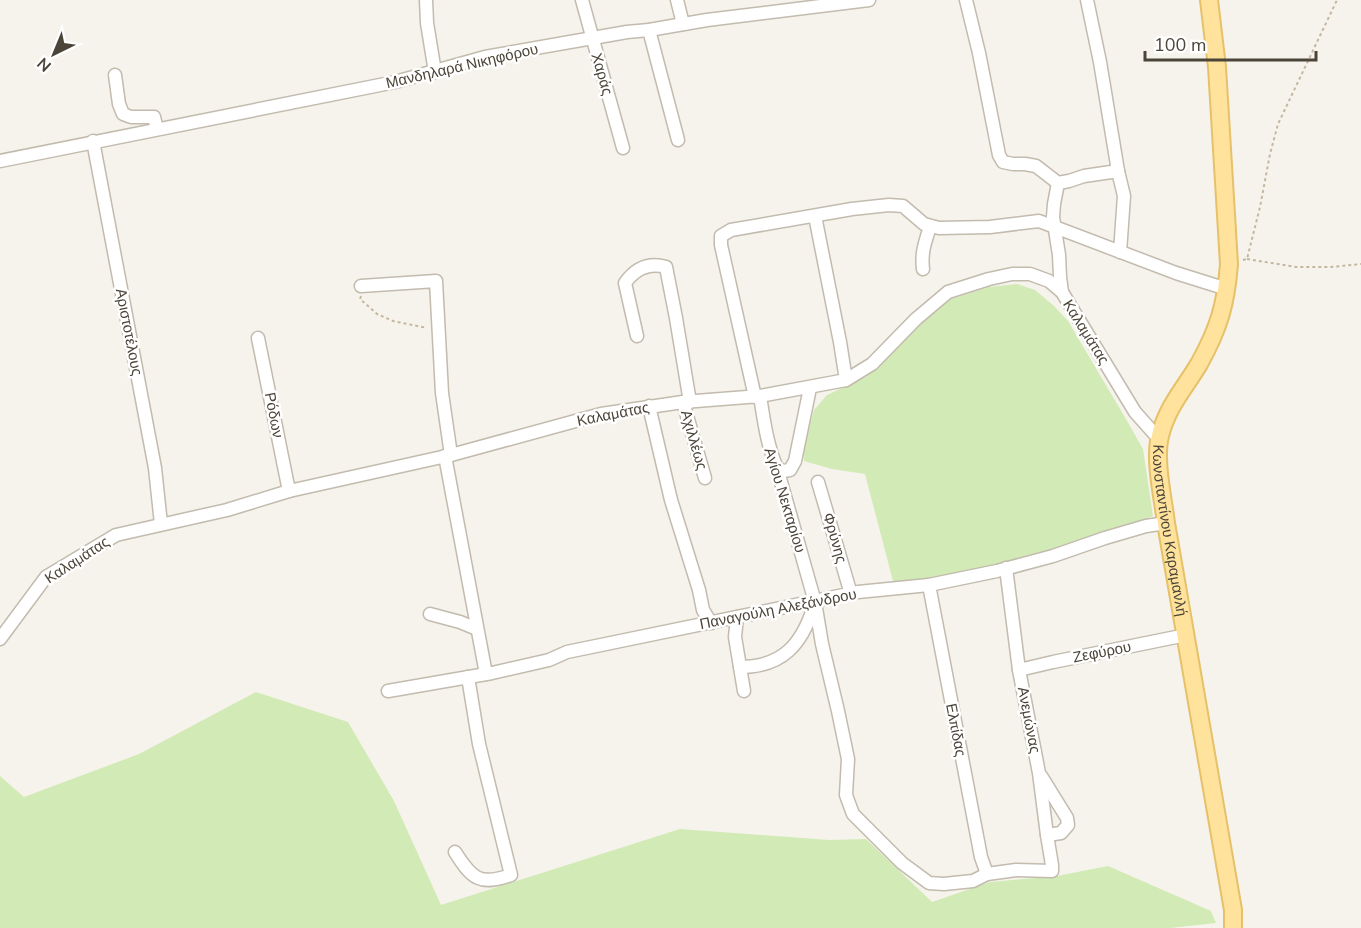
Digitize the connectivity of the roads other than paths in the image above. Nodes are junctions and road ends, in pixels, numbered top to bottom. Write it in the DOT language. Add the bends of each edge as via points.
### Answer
graph roads {
  1 [pos="426,0"];
  2 [pos="582,0"];
  3 [pos="677,0"];
  4 [pos="870,0"];
  5 [pos="966,0"];
  6 [pos="1087,0"];
  7 [pos="1209,0"];
  8 [pos="682,24"];
  9 [pos="649,30"];
  10 [pos="591,38"];
  11 [pos="435,72"];
  12 [pos="115,75"];
  13 [pos="157,129"];
  14 [pos="678,140"];
  15 [pos="93,141"];
  16 [pos="623,148"];
  17 [pos="0,161"];
  18 [pos="1118,171"];
  19 [pos="1058,183"];
  20 [pos="815,216"];
  21 [pos="1054,226"];
  22 [pos="930,227"];
  23 [pos="1120,252"];
  24 [pos="923,269"];
  25 [pos="361,286"];
  26 [pos="1227,289"];
  27 [pos="1062,292"];
  28 [pos="637,336"];
  29 [pos="258,338"];
  30 [pos="846,380"];
  31 [pos="810,388"];
  32 [pos="758,396"];
  33 [pos="687,402"];
  34 [pos="650,406"];
  35 [pos="1159,439"];
  36 [pos="448,456"];
  37 [pos="777,468"];
  38 [pos="705,478"];
  39 [pos="818,482"];
  40 [pos="289,491"];
  41 [pos="1166,523"];
  42 [pos="161,524"];
  43 [pos="1006,568"];
  44 [pos="929,585"];
  45 [pos="851,594"];
  46 [pos="815,602"];
  47 [pos="430,614"];
  48 [pos="737,617"];
  49 [pos="711,623"];
  50 [pos="477,629"];
  51 [pos="1186,635"];
  52 [pos="0,639"];
  53 [pos="741,667"];
  54 [pos="1019,670"];
  55 [pos="486,674"];
  56 [pos="468,677"];
  57 [pos="744,691"];
  58 [pos="388,692"];
  59 [pos="1039,773"];
  60 [pos="1047,836"];
  61 [pos="455,852"];
  62 [pos="1052,871"];
  63 [pos="987,874"];
  64 [pos="1233,928"];
  1 -- 11 [label="street"];
  2 -- 10 [label="street, Χαράς"];
  3 -- 8 [label="street"];
  4 -- 8 [label="street, Μανδηλαρά Νικηφόρου"];
  5 -- 19 [label="street" via="999,155 1003,162 1036,166"];
  6 -- 18 [label="street"];
  7 -- 26 [label="main road, Κωνσταντίνου Καραμανλή" via="1217,67"];
  8 -- 9 [label="street, Μανδηλαρά Νικηφόρου"];
  9 -- 10 [label="street, Μανδηλαρά Νικηφόρου"];
  9 -- 14 [label="street"];
  10 -- 11 [label="street, Μανδηλαρά Νικηφόρου" via="485,57"];
  10 -- 16 [label="street, Χαράς"];
  11 -- 13 [label="street, Μανδηλαρά Νικηφόρου"];
  12 -- 13 [label="street" via="123,114 154,117"];
  13 -- 15 [label="street, Μανδηλαρά Νικηφόρου"];
  15 -- 17 [label="street, Μανδηλαρά Νικηφόρου"];
  15 -- 42 [label="street, Αριστοτέλους" via="155,468"];
  18 -- 19 [label="street"];
  18 -- 23 [label="street" via="1124,196"];
  19 -- 21 [label="street"];
  20 -- 22 [label="street" via="903,206"];
  20 -- 30 [label="street"];
  20 -- 32 [label="street, Αγίου Νεκταρίου" via="731,230 721,236"];
  21 -- 22 [label="street" via="1039,221 990,227"];
  21 -- 23 [label="street"];
  21 -- 27 [label="street"];
  22 -- 24 [label="street" via="923,247"];
  23 -- 26 [label="street"];
  25 -- 36 [label="street" via="436,281"];
  26 -- 35 [label="main road, Κωνσταντίνου Καραμανλή" via="1218,327 1171,406"];
  27 -- 30 [label="street, Καλαμάτας" via="1049,281 1030,274 1012,274 948,292 916,318 872,364"];
  27 -- 35 [label="street, Καλαμάτας" via="1135,412"];
  28 -- 33 [label="street, Αχιλλέως" via="625,283 644,267 666,267"];
  29 -- 40 [label="street, Ρόδων"];
  30 -- 31 [label="street, Καλαμάτας"];
  31 -- 32 [label="street, Καλαμάτας"];
  31 -- 37 [label="street" via="795,461 790,470"];
  32 -- 33 [label="street, Καλαμάτας"];
  32 -- 37 [label="street, Αγίου Νεκταρίου"];
  33 -- 34 [label="street, Καλαμάτας"];
  33 -- 38 [label="street, Αχιλλέως"];
  34 -- 36 [label="street, Καλαμάτας" via="601,414"];
  34 -- 49 [label="street" via="671,500 703,610"];
  35 -- 41 [label="main road, Κωνσταντίνου Καραμανλή"];
  36 -- 40 [label="street, Καλαμάτας"];
  36 -- 50 [label="street"];
  37 -- 46 [label="street, Αγίου Νεκταρίου"];
  39 -- 45 [label="street, Φρύνης"];
  40 -- 42 [label="street, Καλαμάτας"];
  41 -- 43 [label="street, Παναγούλη Αλεξάνδρου"];
  41 -- 51 [label="main road, Κωνσταντίνου Καραμανλή"];
  42 -- 52 [label="street, Καλαμάτας" via="116,535 46,577"];
  43 -- 44 [label="street, Παναγούλη Αλεξάνδρου"];
  43 -- 54 [label="street, Ανεμώνας"];
  44 -- 45 [label="street, Παναγούλη Αλεξάνδρου"];
  44 -- 63 [label="street, Ελπίδας"];
  45 -- 46 [label="street, Παναγούλη Αλεξάνδρου"];
  46 -- 48 [label="street, Παναγούλη Αλεξάνδρου"];
  46 -- 53 [label="street" via="797,643 782,657 756,667"];
  46 -- 63 [label="street, Αγίου Νεκταρίου" via="848,759 846,795 853,814 902,863 929,883 973,881"];
  47 -- 50 [label="street"];
  48 -- 49 [label="street, Παναγούλη Αλεξάνδρου"];
  48 -- 53 [label="street" via="735,637"];
  49 -- 55 [label="street, Παναγούλη Αλεξάνδρου" via="567,652 549,660"];
  50 -- 55 [label="street"];
  51 -- 54 [label="street, Ζεφύρου"];
  51 -- 64 [label="main road, Κωνσταντίνου Καραμανλή"];
  53 -- 57 [label="street"];
  54 -- 59 [label="street, Ανεμώνας"];
  55 -- 56 [label="street, Παναγούλη Αλεξάνδρου"];
  56 -- 58 [label="street, Παναγούλη Αλεξάνδρου"];
  56 -- 61 [label="street" via="479,744 511,875 494,881 480,880"];
  59 -- 60 [label="street, Ανεμώνας"];
  59 -- 60 [label="street" via="1068,825 1061,833"];
  60 -- 62 [label="street, Ανεμώνας"];
  62 -- 63 [label="street, Αγίου Νεκταρίου"];
}
